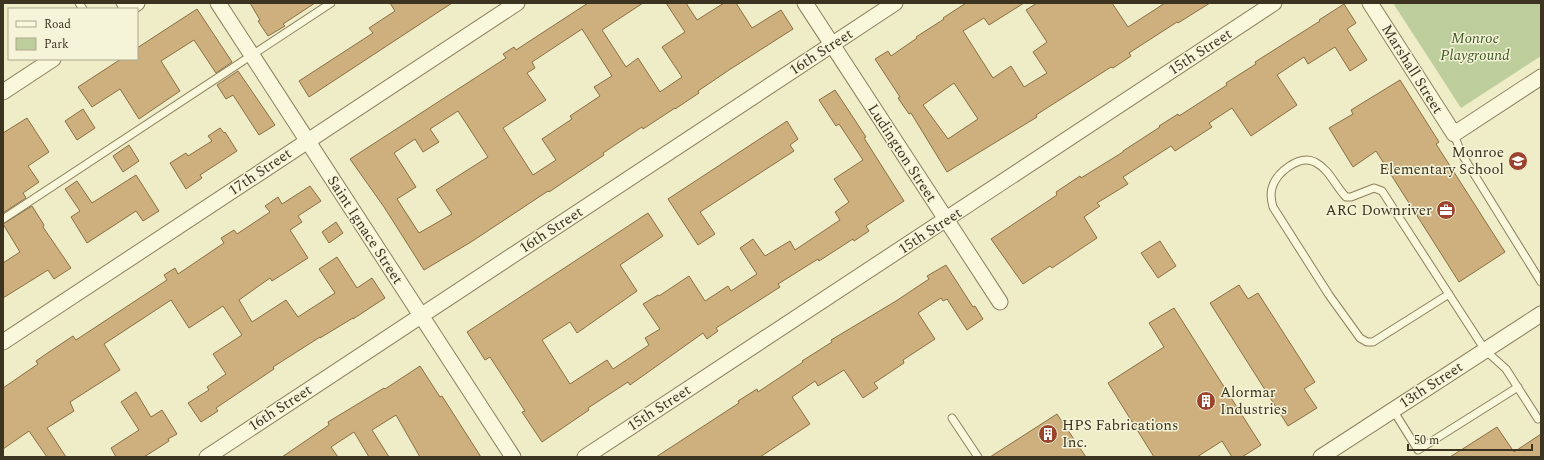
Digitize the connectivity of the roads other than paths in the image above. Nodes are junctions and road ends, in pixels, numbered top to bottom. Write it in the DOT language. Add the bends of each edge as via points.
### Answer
graph roads {
  1 [pos="218,3"];
  2 [pos="331,3"];
  3 [pos="517,3"];
  4 [pos="805,3"];
  5 [pos="895,3"];
  6 [pos="1274,3"];
  7 [pos="1370,3"];
  8 [pos="832,45"];
  9 [pos="252,55"];
  10 [pos="51,60"];
  11 [pos="1541,77"];
  12 [pos="3,92"];
  13 [pos="1454,134"];
  14 [pos="307,141"];
  15 [pos="3,219"];
  16 [pos="946,220"];
  17 [pos="1541,282"];
  18 [pos="1449,294"];
  19 [pos="1000,302"];
  20 [pos="421,315"];
  21 [pos="1541,315"];
  22 [pos="3,342"];
  23 [pos="1485,350"];
  24 [pos="1518,387"];
  25 [pos="1393,410"];
  26 [pos="952,418"];
  27 [pos="1538,419"];
  28 [pos="207,457"];
  29 [pos="513,457"];
  30 [pos="584,457"];
  31 [pos="978,457"];
  32 [pos="1321,457"];
  1 -- 9 [label="street, Saint Ignace Street"];
  2 -- 9 [label="lane"];
  3 -- 14 [label="street, 17th Street"];
  4 -- 8 [label="street, Ludington Street"];
  5 -- 8 [label="street, 16th Street"];
  6 -- 16 [label="street, 15th Street"];
  7 -- 13 [label="street, Marshall Street"];
  8 -- 16 [label="street, Ludington Street"];
  8 -- 20 [label="street, 16th Street"];
  9 -- 14 [label="street, Saint Ignace Street"];
  9 -- 15 [label="lane"];
  10 -- 12 [label="street"];
  11 -- 13 [label="street"];
  13 -- 17 [label="lane" via="1461,153"];
  14 -- 20 [label="street, Saint Ignace Street"];
  14 -- 22 [label="street, 17th Street"];
  16 -- 19 [label="street, Ludington Street"];
  16 -- 30 [label="street, 15th Street"];
  18 -- 18 [label="lane" via="1379,188 1346,197 1323,168 1307,160 1291,166 1276,180 1270,197 1273,207 1329,295 1360,338 1373,342"];
  18 -- 23 [label="lane"];
  20 -- 28 [label="street, 16th Street"];
  20 -- 29 [label="street, Saint Ignace Street"];
  21 -- 23 [label="street, 13th Street"];
  23 -- 24 [label="lane" via="1506,369"];
  23 -- 25 [label="street, 13th Street"];
  24 -- 25 [label="lane" via="1418,450"];
  24 -- 27 [label="lane"];
  25 -- 32 [label="street, 13th Street"];
  26 -- 31 [label="lane"];
}
